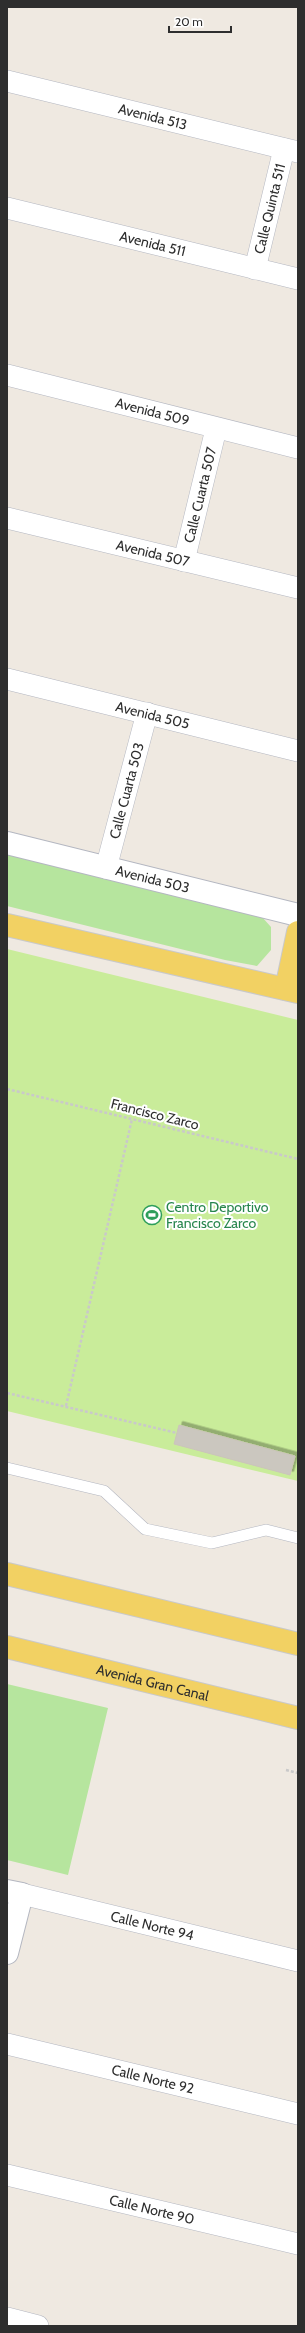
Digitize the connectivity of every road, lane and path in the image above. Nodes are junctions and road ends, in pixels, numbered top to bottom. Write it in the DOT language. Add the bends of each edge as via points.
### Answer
graph roads {
  1 [pos="7,81"];
  2 [pos="291,151"];
  3 [pos="7,208"];
  4 [pos="255,269"];
  5 [pos="298,279"];
  6 [pos="7,374"];
  7 [pos="216,429"];
  8 [pos="298,448"];
  9 [pos="7,518"];
  10 [pos="184,560"];
  11 [pos="298,588"];
  12 [pos="7,679"];
  13 [pos="147,713"];
  14 [pos="298,751"];
  15 [pos="7,843"];
  16 [pos="106,868"];
  17 [pos="298,915"];
  18 [pos="7,925"];
  19 [pos="298,932"];
  20 [pos="292,991"];
  21 [pos="7,1089"];
  22 [pos="132,1119"];
  23 [pos="298,1159"];
  24 [pos="7,1393"];
  25 [pos="66,1406"];
  26 [pos="177,1433"];
  27 [pos="7,1468"];
  28 [pos="298,1538"];
  29 [pos="7,1574"];
  30 [pos="298,1644"];
  31 [pos="7,1647"];
  32 [pos="298,1718"];
  33 [pos="286,1770"];
  34 [pos="298,1773"];
  35 [pos="14,1893"];
  36 [pos="7,1953"];
  37 [pos="298,1961"];
  38 [pos="7,2044"];
  39 [pos="298,2114"];
  40 [pos="7,2175"];
  41 [pos="298,2244"];
  42 [pos="7,2318"];
  43 [pos="38,2326"];
  1 -- 2 [label="street, Avenida 513"];
  2 -- 4 [label="street, Calle Quinta 511"];
  3 -- 4 [label="street, Avenida 511"];
  4 -- 5 [label="street, Avenida 511"];
  6 -- 7 [label="street, Avenida 509"];
  7 -- 8 [label="street, Avenida 509"];
  7 -- 10 [label="street, Calle Cuarta 507"];
  9 -- 10 [label="street, Avenida 507"];
  10 -- 11 [label="street, Avenida 507"];
  12 -- 13 [label="street, Avenida 505"];
  13 -- 14 [label="street, Avenida 505"];
  13 -- 16 [label="street, Calle Cuarta 503"];
  15 -- 16 [label="street, Avenida 503"];
  16 -- 17 [label="street, Avenida 503"];
  18 -- 20 [label="main road"];
  19 -- 20 [label="main road"];
  21 -- 22 [label="path, Francisco Zarco"];
  22 -- 23 [label="path, Francisco Zarco"];
  22 -- 25 [label="path"];
  24 -- 25 [label="path"];
  25 -- 26 [label="path"];
  27 -- 28 [label="lane" via="104,1491 145,1529 212,1543 266,1530"];
  29 -- 30 [label="main road"];
  31 -- 32 [label="main road, Avenida Gran Canal"];
  33 -- 34 [label="path"];
  35 -- 36 [label="street"];
  35 -- 37 [label="street, Calle Norte 94"];
  38 -- 39 [label="street, Calle Norte 92"];
  40 -- 41 [label="street, Calle Norte 90"];
  42 -- 43 [label="street"];
}
